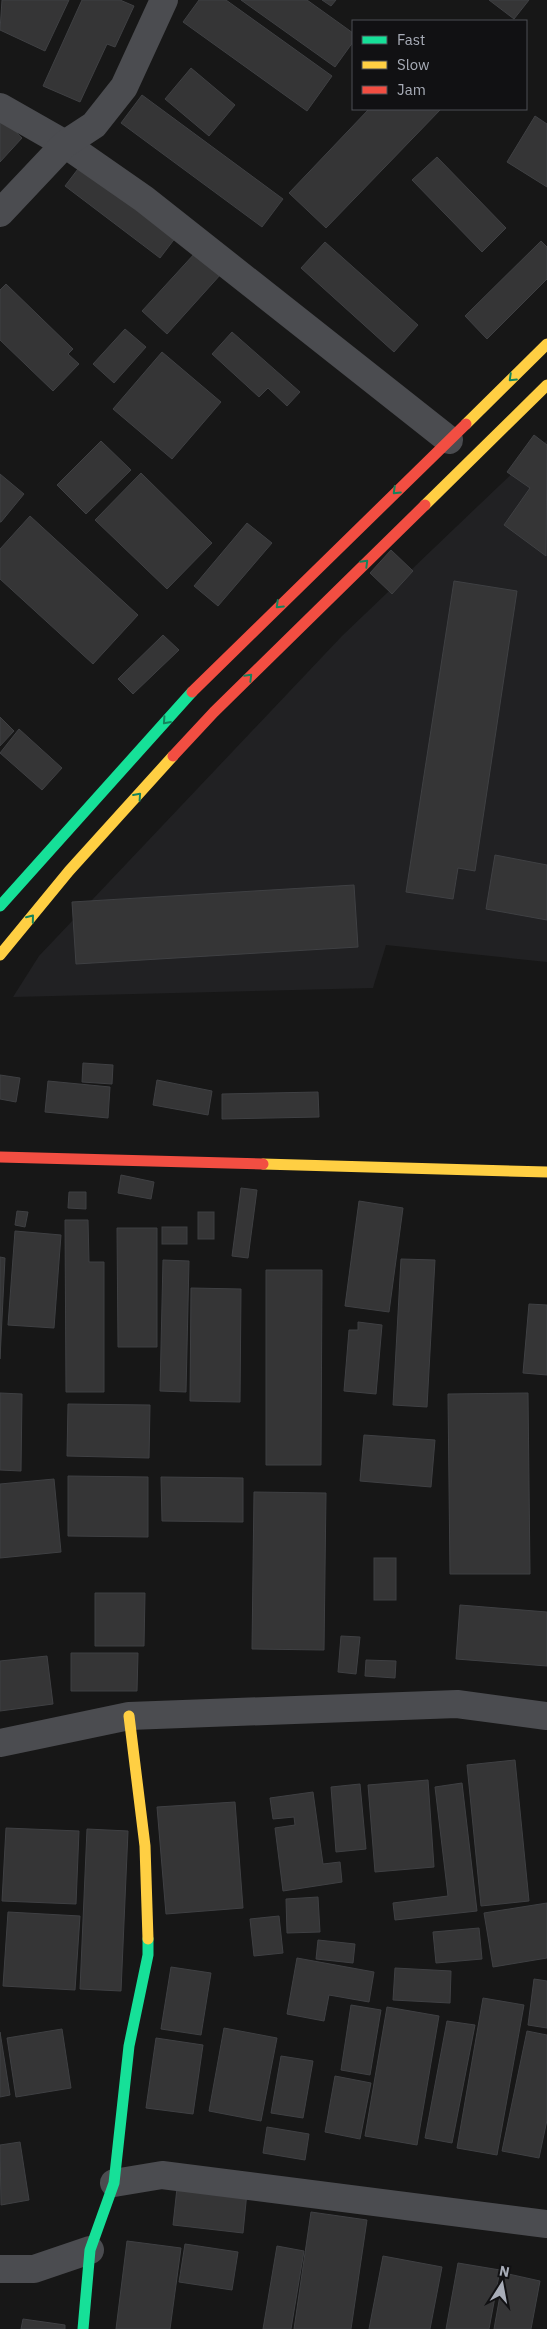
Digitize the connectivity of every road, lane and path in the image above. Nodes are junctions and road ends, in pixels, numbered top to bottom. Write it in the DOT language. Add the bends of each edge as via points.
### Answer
graph roads {
  1 [pos="164,0"];
  2 [pos="0,107"];
  3 [pos="65,144"];
  4 [pos="0,213"];
  5 [pos="547,344"];
  6 [pos="547,385"];
  7 [pos="449,440"];
  8 [pos="0,906"];
  9 [pos="0,956"];
  10 [pos="0,1157"];
  11 [pos="547,1172"];
  12 [pos="129,1716"];
  13 [pos="547,1716"];
  14 [pos="0,1743"];
  15 [pos="114,2183"];
  16 [pos="547,2224"];
  17 [pos="90,2250"];
  18 [pos="0,2269"];
  19 [pos="83,2329"];
  1 -- 3 [label="street" via="124,87 94,125"];
  2 -- 3 [label="street"];
  3 -- 4 [label="street"];
  3 -- 7 [label="street" via="144,199"];
  5 -- 7 [label="main road, one-way"];
  9 -- 6 [label="main road, one-way" via="69,871 214,712"];
  7 -- 8 [label="main road, one-way" via="201,682"];
  10 -- 11 [label="main road"];
  12 -- 13 [label="street" via="457,1704"];
  12 -- 14 [label="street"];
  12 -- 15 [label="main road" via="145,1846 148,1955 129,2046"];
  15 -- 16 [label="street" via="162,2174"];
  15 -- 17 [label="main road"];
  17 -- 18 [label="street" via="34,2269"];
  17 -- 19 [label="main road"];
}
